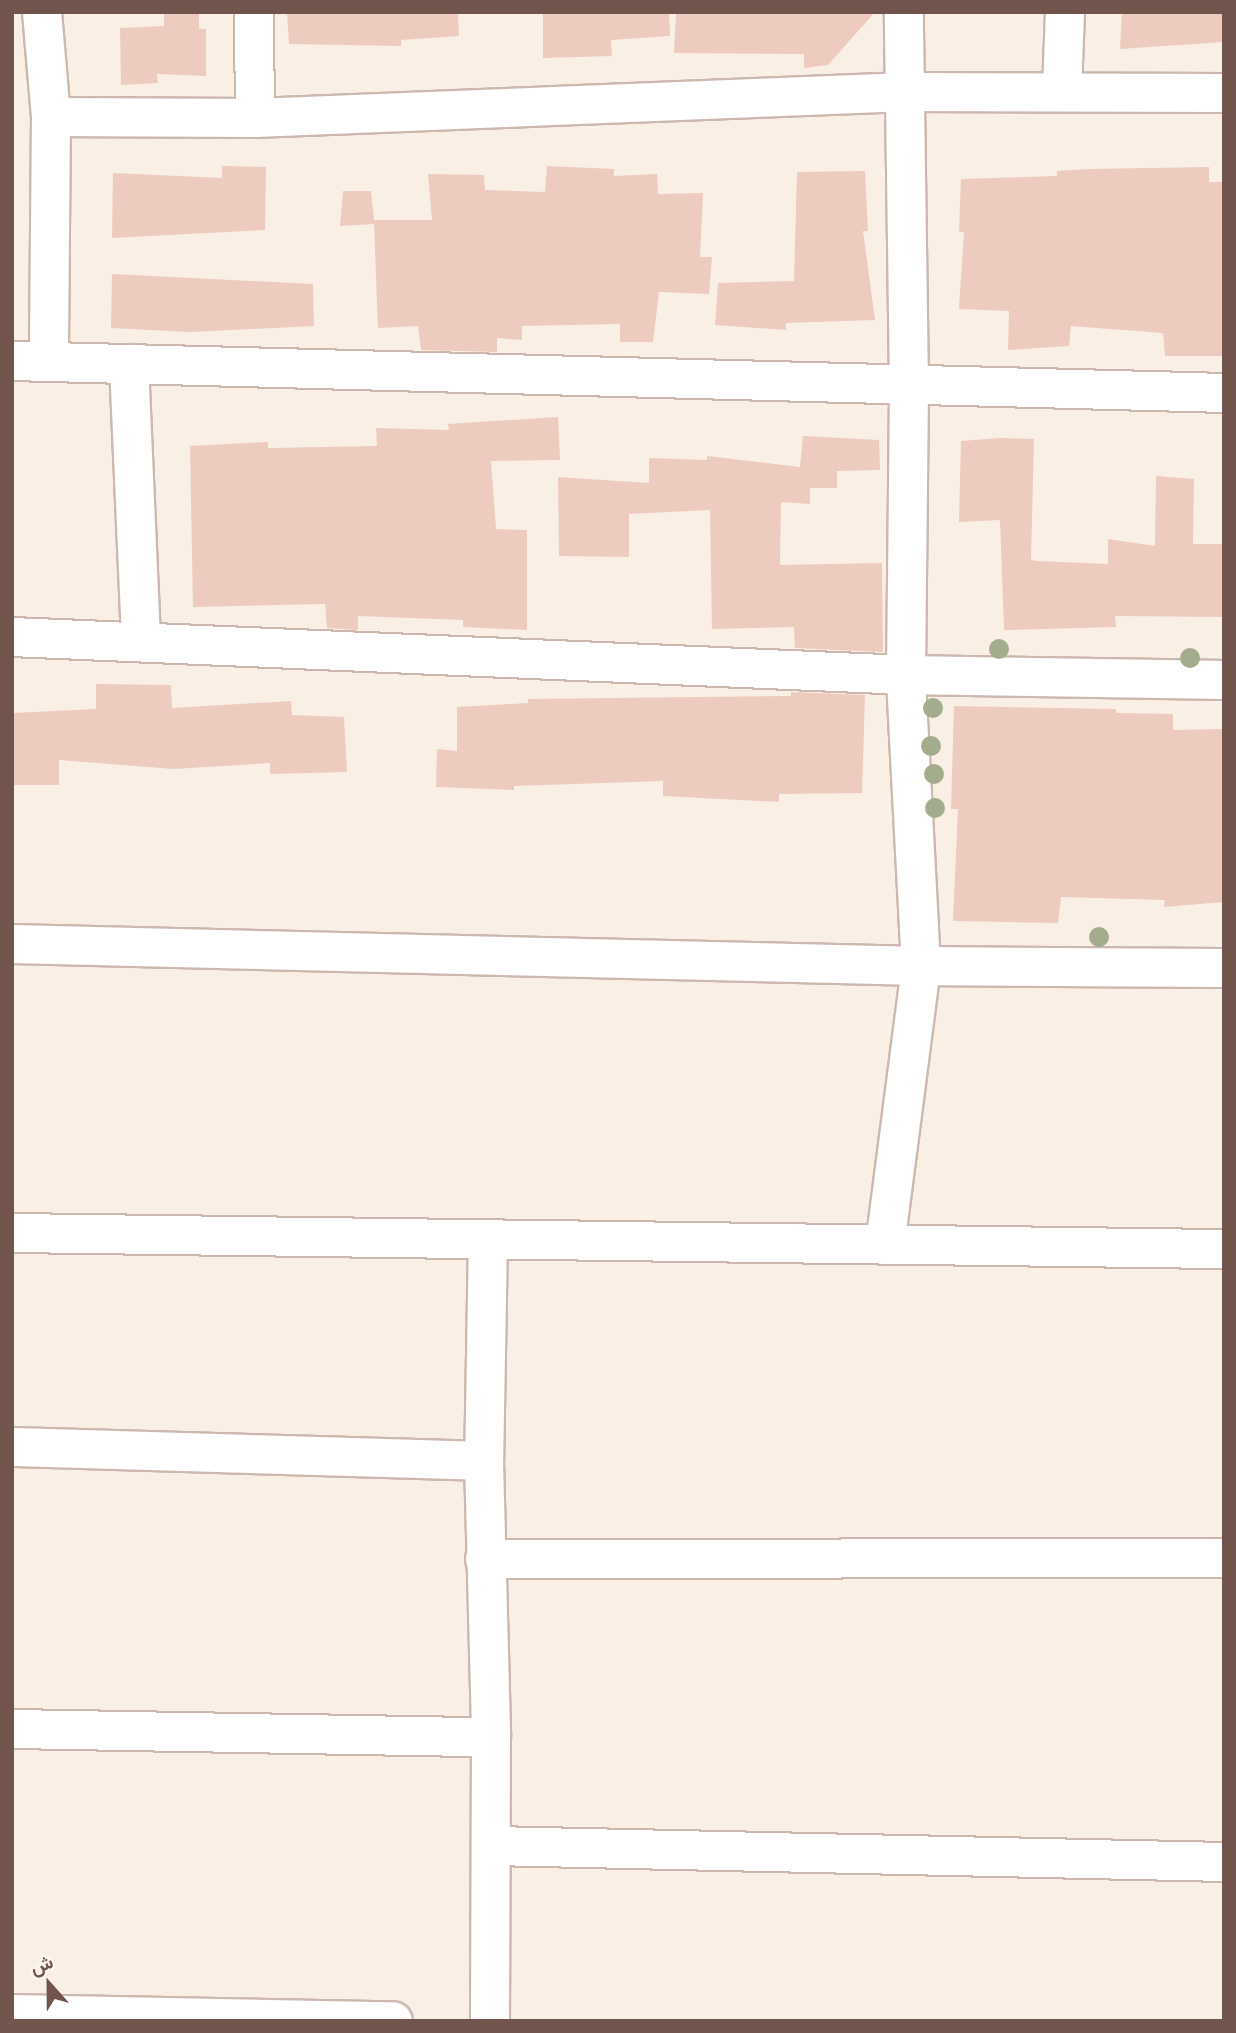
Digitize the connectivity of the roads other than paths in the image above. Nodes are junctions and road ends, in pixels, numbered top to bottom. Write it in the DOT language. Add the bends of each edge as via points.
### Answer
graph roads {
  1 [pos="42,12"];
  2 [pos="254,12"];
  3 [pos="904,12"];
  4 [pos="1065,12"];
  5 [pos="1062,90"];
  6 [pos="906,92"];
  7 [pos="1224,93"];
  8 [pos="51,117"];
  9 [pos="255,118"];
  10 [pos="31,361"];
  11 [pos="129,365"];
  12 [pos="909,387"];
  13 [pos="1224,393"];
  14 [pos="12,637"];
  15 [pos="141,641"];
  16 [pos="906,675"];
  17 [pos="1224,680"];
  18 [pos="12,944"];
  19 [pos="920,966"];
  20 [pos="1224,968"];
  21 [pos="12,1233"];
  22 [pos="488,1239"];
  23 [pos="885,1245"];
  24 [pos="1224,1249"];
  25 [pos="12,1447"];
  26 [pos="484,1461"];
  27 [pos="1224,1558"];
  28 [pos="485,1559"];
  29 [pos="12,1729"];
  30 [pos="491,1737"];
  31 [pos="492,1846"];
  32 [pos="1224,1862"];
  33 [pos="12,2014"];
  34 [pos="393,2021"];
  35 [pos="490,2021"];
  1 -- 8 [label="street"];
  2 -- 9 [label="street"];
  3 -- 6 [label="street"];
  4 -- 5 [label="street"];
  5 -- 6 [label="street"];
  5 -- 7 [label="street"];
  6 -- 9 [label="street"];
  6 -- 12 [label="street"];
  8 -- 9 [label="street"];
  8 -- 10 [label="street"];
  10 -- 11 [label="street"];
  11 -- 12 [label="street"];
  11 -- 15 [label="street"];
  12 -- 13 [label="street"];
  12 -- 16 [label="street"];
  14 -- 15 [label="street"];
  15 -- 16 [label="street"];
  16 -- 17 [label="street"];
  16 -- 19 [label="street"];
  18 -- 19 [label="street"];
  19 -- 20 [label="street"];
  19 -- 23 [label="street"];
  21 -- 22 [label="street"];
  22 -- 23 [label="street"];
  22 -- 26 [label="street"];
  23 -- 24 [label="street"];
  25 -- 26 [label="street"];
  26 -- 28 [label="street"];
  27 -- 28 [label="street"];
  28 -- 30 [label="street"];
  29 -- 30 [label="street"];
  30 -- 31 [label="street"];
  31 -- 32 [label="street"];
  31 -- 35 [label="street"];
  33 -- 34 [label="street"];
}
